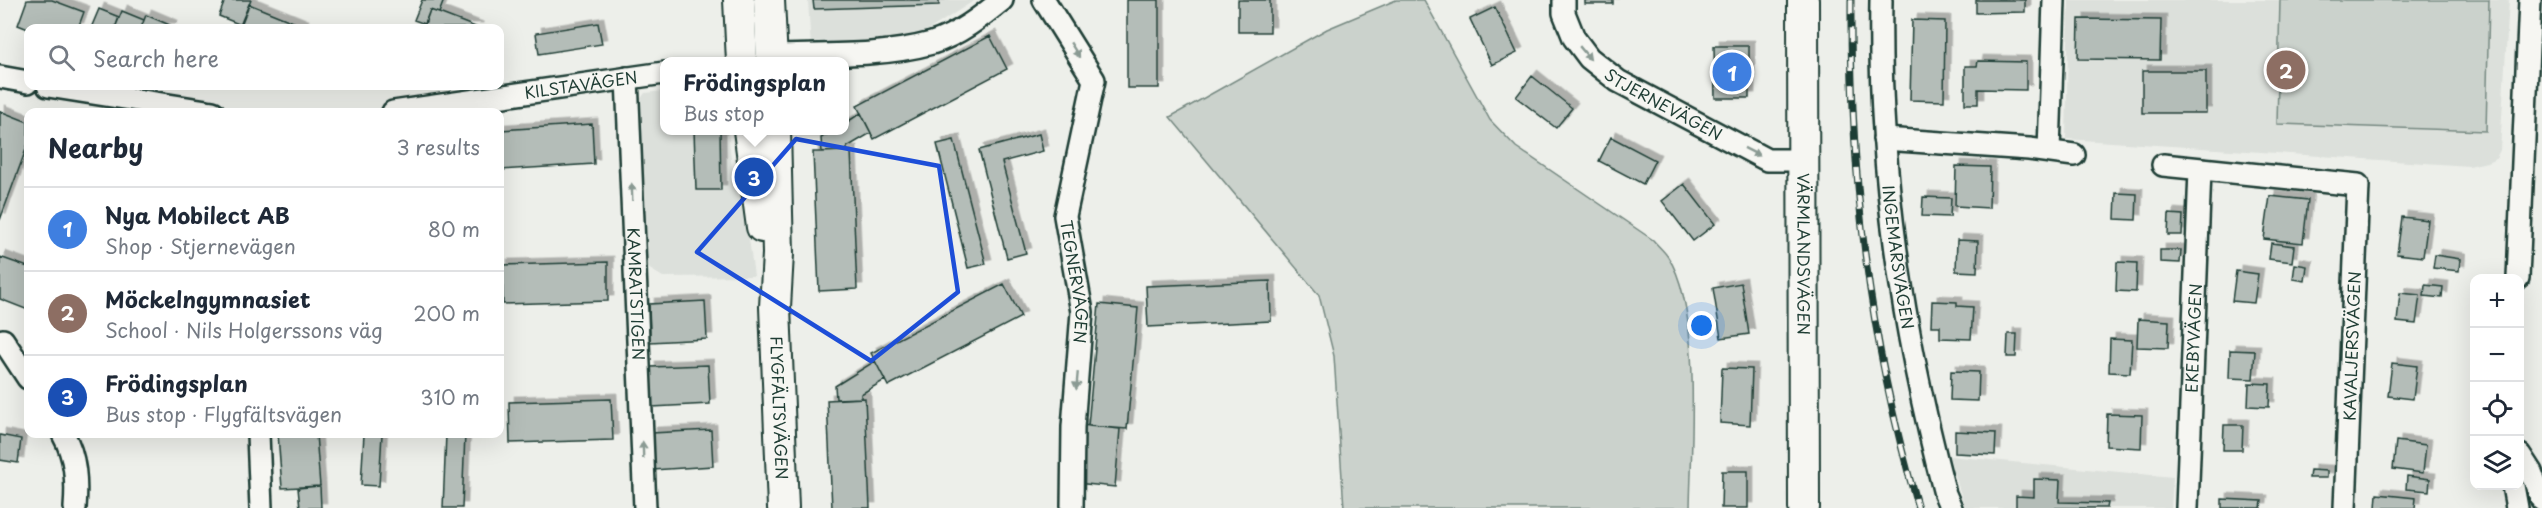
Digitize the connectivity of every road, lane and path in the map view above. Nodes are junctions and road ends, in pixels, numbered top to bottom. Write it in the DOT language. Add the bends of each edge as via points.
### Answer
graph roads {
  1 [pos="739,0"];
  2 [pos="769,0"];
  3 [pos="1002,0"];
  4 [pos="1044,0"];
  5 [pos="1564,0"];
  6 [pos="1803,0"];
  7 [pos="1881,0"];
  8 [pos="2054,0"];
  9 [pos="2530,0"];
  10 [pos="738,57"];
  11 [pos="772,57"];
  12 [pos="802,57"];
  13 [pos="660,74"];
  14 [pos="0,77"];
  15 [pos="627,78"];
  16 [pos="24,81"];
  17 [pos="73,90"];
  18 [pos="188,108"];
  19 [pos="421,108"];
  20 [pos="750,135"];
  21 [pos="776,135"];
  22 [pos="1884,139"];
  23 [pos="2049,152"];
  24 [pos="2074,154"];
  25 [pos="1802,160"];
  26 [pos="2163,165"];
  27 [pos="2200,170"];
  28 [pos="2517,274"];
  29 [pos="775,307"];
  30 [pos="1,339"];
  31 [pos="24,345"];
  32 [pos="24,372"];
  33 [pos="64,438"];
  34 [pos="258,438"];
  35 [pos="2524,462"];
  36 [pos="2513,490"];
  37 [pos="2542,500"];
  38 [pos="75,508"];
  39 [pos="261,508"];
  40 [pos="645,508"];
  41 [pos="783,508"];
  42 [pos="1072,508"];
  43 [pos="1804,508"];
  44 [pos="1951,508"];
  45 [pos="2187,508"];
  46 [pos="2345,508"];
  47 [pos="2517,508"];
  1 -- 10 [label="street"];
  2 -- 11 [label="street"];
  3 -- 12 [label="street" via="974,23 934,43 893,51"];
  4 -- 42 [label="street, TEGNÉRVÄGEN, one-way" via="1094,81 1065,216 1082,312 1073,427"];
  5 -- 25 [label="street, STJERNEVÄGEN, one-way" via="1564,13 1574,38 1589,58 1618,81 1767,160"];
  6 -- 25 [label="street, VÄRMLANDSVÄGEN"];
  7 -- 22 [label="street, INGEMARSVÄGEN"];
  8 -- 23 [label="street"];
  9 -- 28 [label="street"];
  13 -- 15 [label="street, KILSTAVÄGEN"];
  14 -- 16 [label="street"];
  15 -- 19 [label="street, KILSTAVÄGEN"];
  40 -- 15 [label="street, KAMRATSTIGEN, one-way"];
  17 -- 18 [label="street"];
  20 -- 29 [label="street, FLYGFÄLTSVÄGEN"];
  21 -- 29 [label="street, FLYGFÄLTSVÄGEN"];
  22 -- 23 [label="street"];
  22 -- 44 [label="street, INGEMARSVÄGEN" via="1908,334 1921,401"];
  23 -- 24 [label="street"];
  25 -- 43 [label="street, VÄRMLANDSVÄGEN"];
  26 -- 27 [label="street"];
  27 -- 45 [label="street, EKEBYVÄGEN"];
  27 -- 46 [label="street, KAVALJERSVÄGEN" via="2358,185"];
  29 -- 41 [label="street, FLYGFÄLTSVÄGEN"];
  30 -- 31 [label="street"];
  30 -- 32 [label="street"];
  33 -- 38 [label="street" via="75,466"];
  34 -- 39 [label="street"];
  35 -- 37 [label="street"];
  36 -- 47 [label="street"];
}
